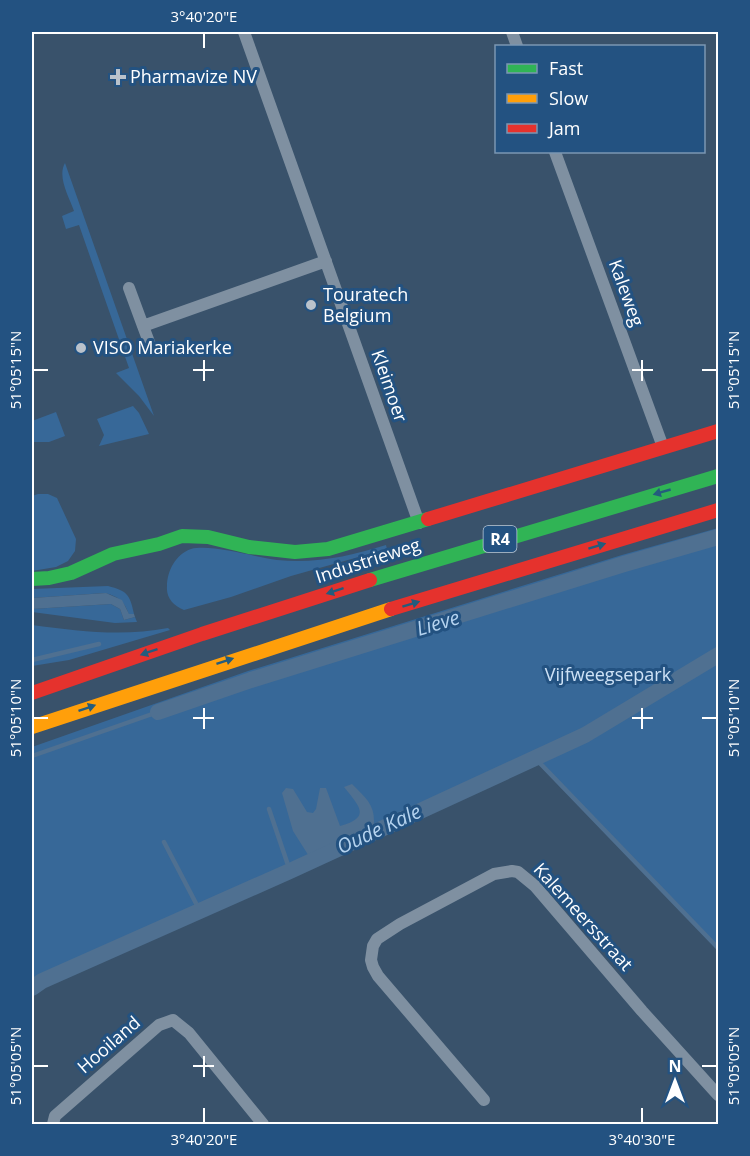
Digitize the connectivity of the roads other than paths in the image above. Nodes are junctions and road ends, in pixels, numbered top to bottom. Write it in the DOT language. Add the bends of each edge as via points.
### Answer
graph roads {
  1 [pos="244,32"];
  2 [pos="555,153"];
  3 [pos="326,261"];
  4 [pos="129,288"];
  5 [pos="143,326"];
  6 [pos="152,350"];
  7 [pos="718,431"];
  8 [pos="663,447"];
  9 [pos="718,476"];
  10 [pos="718,510"];
  11 [pos="419,523"];
  12 [pos="32,579"];
  13 [pos="82,675"];
  14 [pos="38,677"];
  15 [pos="32,693"];
  16 [pos="32,727"];
  17 [pos="718,1095"];
  18 [pos="484,1100"];
  19 [pos="53,1125"];
  20 [pos="263,1125"];
  1 -- 3 [label="street, Kleimoer"];
  2 -- 8 [label="street, Kaleweg"];
  3 -- 5 [label="street"];
  3 -- 11 [label="street, Kleimoer"];
  4 -- 5 [label="street"];
  5 -- 6 [label="street"];
  7 -- 8 [label="main road, Industrieweg"];
  8 -- 11 [label="main road, Industrieweg"];
  9 -- 13 [label="main road, Industrieweg / R4, one-way" via="480,545"];
  16 -- 10 [label="main road, R4, one-way" via="243,655"];
  11 -- 12 [label="main road, Industrieweg" via="328,549 295,552 182,536 113,554 71,573"];
  13 -- 14 [label="main road, R4"];
  13 -- 15 [label="main road, Industrieweg / R4"];
  17 -- 18 [label="street, Kalemeersstraat" via="535,886 512,871 494,874 399,924 377,939 372,953 378,976"];
  19 -- 20 [label="street, Hooiland" via="56,1116 159,1025 173,1020 189,1033"];
}
